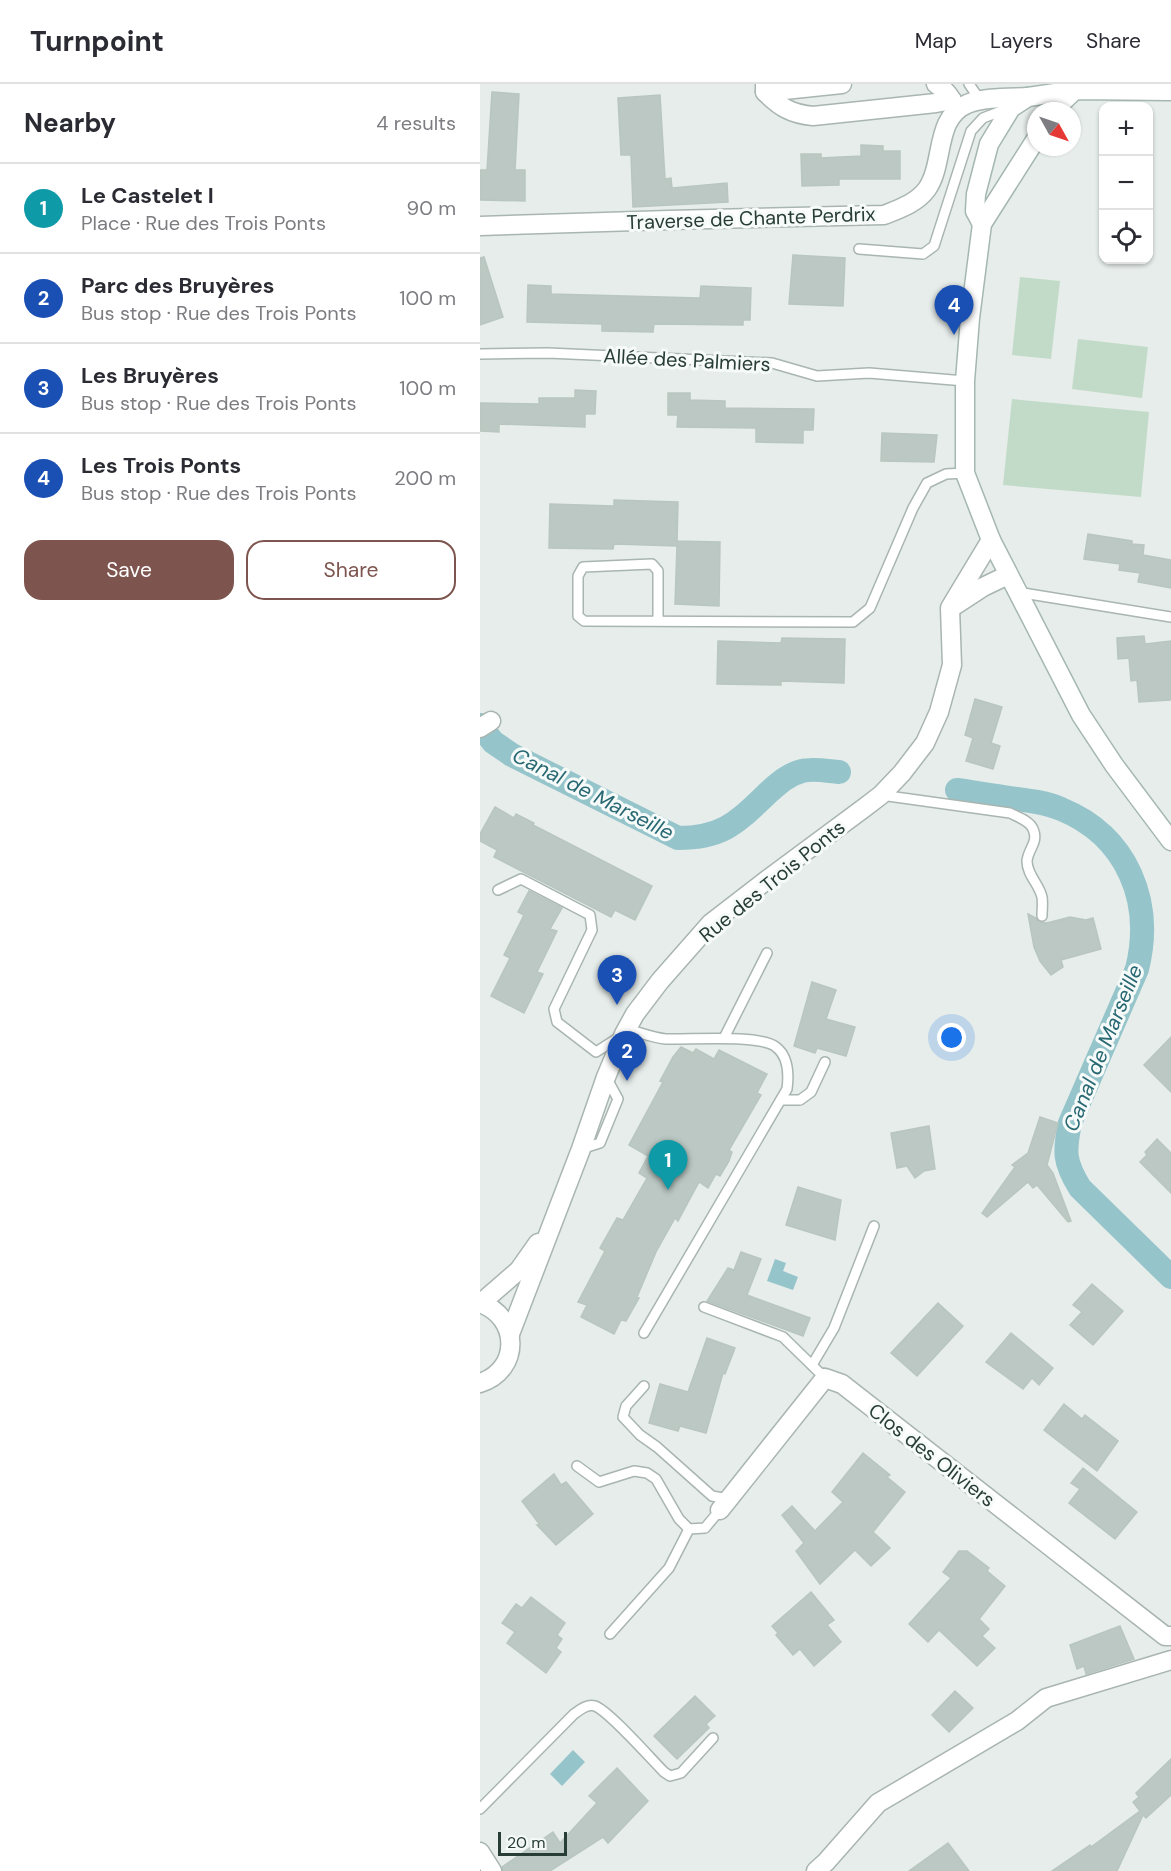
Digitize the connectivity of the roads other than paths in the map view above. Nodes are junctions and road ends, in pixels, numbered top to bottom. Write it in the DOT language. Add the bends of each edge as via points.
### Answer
graph roads {
  1 [pos="843,84"];
  2 [pos="936,84"];
  3 [pos="969,84"];
  4 [pos="762,87"];
  5 [pos="1075,90"];
  6 [pos="1171,91"];
  7 [pos="1028,97"];
  8 [pos="980,100"];
  9 [pos="1062,102"];
  10 [pos="954,105"];
  11 [pos="1011,108"];
  12 [pos="1027,153"];
  13 [pos="982,224"];
  14 [pos="480,226"];
  15 [pos="859,249"];
  16 [pos="480,354"];
  17 [pos="965,381"];
  18 [pos="964,473"];
  19 [pos="991,540"];
  20 [pos="1008,575"];
  21 [pos="1017,592"];
  22 [pos="950,608"];
  23 [pos="1171,617"];
  24 [pos="658,620"];
  25 [pos="881,795"];
  26 [pos="1171,841"];
  27 [pos="498,890"];
  28 [pos="1042,916"];
  29 [pos="767,953"];
  30 [pos="625,1031"];
  31 [pos="724,1038"];
  32 [pos="825,1062"];
  33 [pos="781,1100"];
  34 [pos="551,1224"];
  35 [pos="874,1226"];
  36 [pos="480,1303"];
  37 [pos="704,1307"];
  38 [pos="644,1333"];
  39 [pos="510,1335"];
  40 [pos="812,1365"];
  41 [pos="825,1378"];
  42 [pos="480,1383"];
  43 [pos="644,1386"];
  44 [pos="577,1466"];
  45 [pos="724,1505"];
  46 [pos="689,1529"];
  47 [pos="610,1634"];
  48 [pos="1171,1636"];
  49 [pos="1171,1660"];
  50 [pos="712,1738"];
  51 [pos="480,1809"];
  52 [pos="480,1852"];
  53 [pos="492,1871"];
  54 [pos="816,1871"];
  1 -- 4 [label="street"];
  2 -- 10 [label="street"];
  3 -- 8 [label="lane"];
  4 -- 10 [label="street" via="774,101 795,114 813,116 936,103"];
  5 -- 6 [label="street"];
  5 -- 7 [label="street"];
  5 -- 9 [label="street"];
  7 -- 8 [label="street"];
  7 -- 11 [label="street"];
  8 -- 10 [label="street"];
  10 -- 14 [label="street, Traverse de Chante Perdrix" via="926,190 913,202 884,215"];
  11 -- 13 [label="street" via="988,144 975,211"];
  11 -- 15 [label="lane" via="983,118 971,131 934,246 923,254"];
  12 -- 13 [label="street"];
  13 -- 17 [label="street"];
  16 -- 17 [label="lane, Allée des Palmiers" via="548,353 772,363 817,376 869,373"];
  17 -- 18 [label="street"];
  18 -- 19 [label="street"];
  18 -- 24 [label="lane" via="946,474 927,483 870,608 854,622"];
  19 -- 20 [label="street"];
  19 -- 22 [label="street"];
  20 -- 21 [label="street"];
  20 -- 22 [label="street"];
  21 -- 23 [label="lane"];
  21 -- 26 [label="street" via="1081,715"];
  22 -- 25 [label="street, Rue des Trois Ponts" via="952,665 939,712 925,743"];
  24 -- 24 [label="lane" via="584,621 578,616 578,576 583,567 652,564 658,571"];
  25 -- 28 [label="lane" via="1010,813 1033,827 1036,840 1027,860 1042,898"];
  25 -- 30 [label="street, Rue des Trois Ponts" via="711,923 660,981"];
  27 -- 30 [label="lane" via="521,879 590,915 592,930 554,1009 557,1022 596,1052"];
  29 -- 31 [label="lane"];
  30 -- 31 [label="lane" via="663,1039"];
  30 -- 34 [label="street, Rue des Trois Ponts"];
  31 -- 33 [label="lane" via="769,1043 777,1048 789,1073 788,1089"];
  32 -- 33 [label="lane" via="811,1092 800,1100"];
  33 -- 38 [label="lane"];
  34 -- 36 [label="street, Rue des Trois Ponts" via="519,1270"];
  34 -- 39 [label="street, Rue des Trois Ponts"];
  35 -- 40 [label="lane" via="834,1328"];
  36 -- 39 [label="street, Rue des Trois Ponts" via="502,1317"];
  37 -- 40 [label="lane" via="783,1337"];
  39 -- 42 [label="street, Rue des Trois Ponts" via="506,1364 495,1376"];
  40 -- 41 [label="lane"];
  41 -- 45 [label="street"];
  41 -- 48 [label="street, Clos des Oliviers" via="842,1384 1165,1636"];
  43 -- 45 [label="lane" via="626,1406 623,1417"];
  44 -- 46 [label="lane" via="599,1482 634,1471 647,1473 656,1479"];
  45 -- 46 [label="lane" via="705,1528"];
  46 -- 47 [label="lane" via="669,1568"];
  49 -- 54 [label="street" via="1046,1698 1017,1720 878,1803"];
  50 -- 51 [label="lane" via="681,1773 670,1776 607,1714 595,1706 585,1706"];
  52 -- 53 [label="street"];
}
